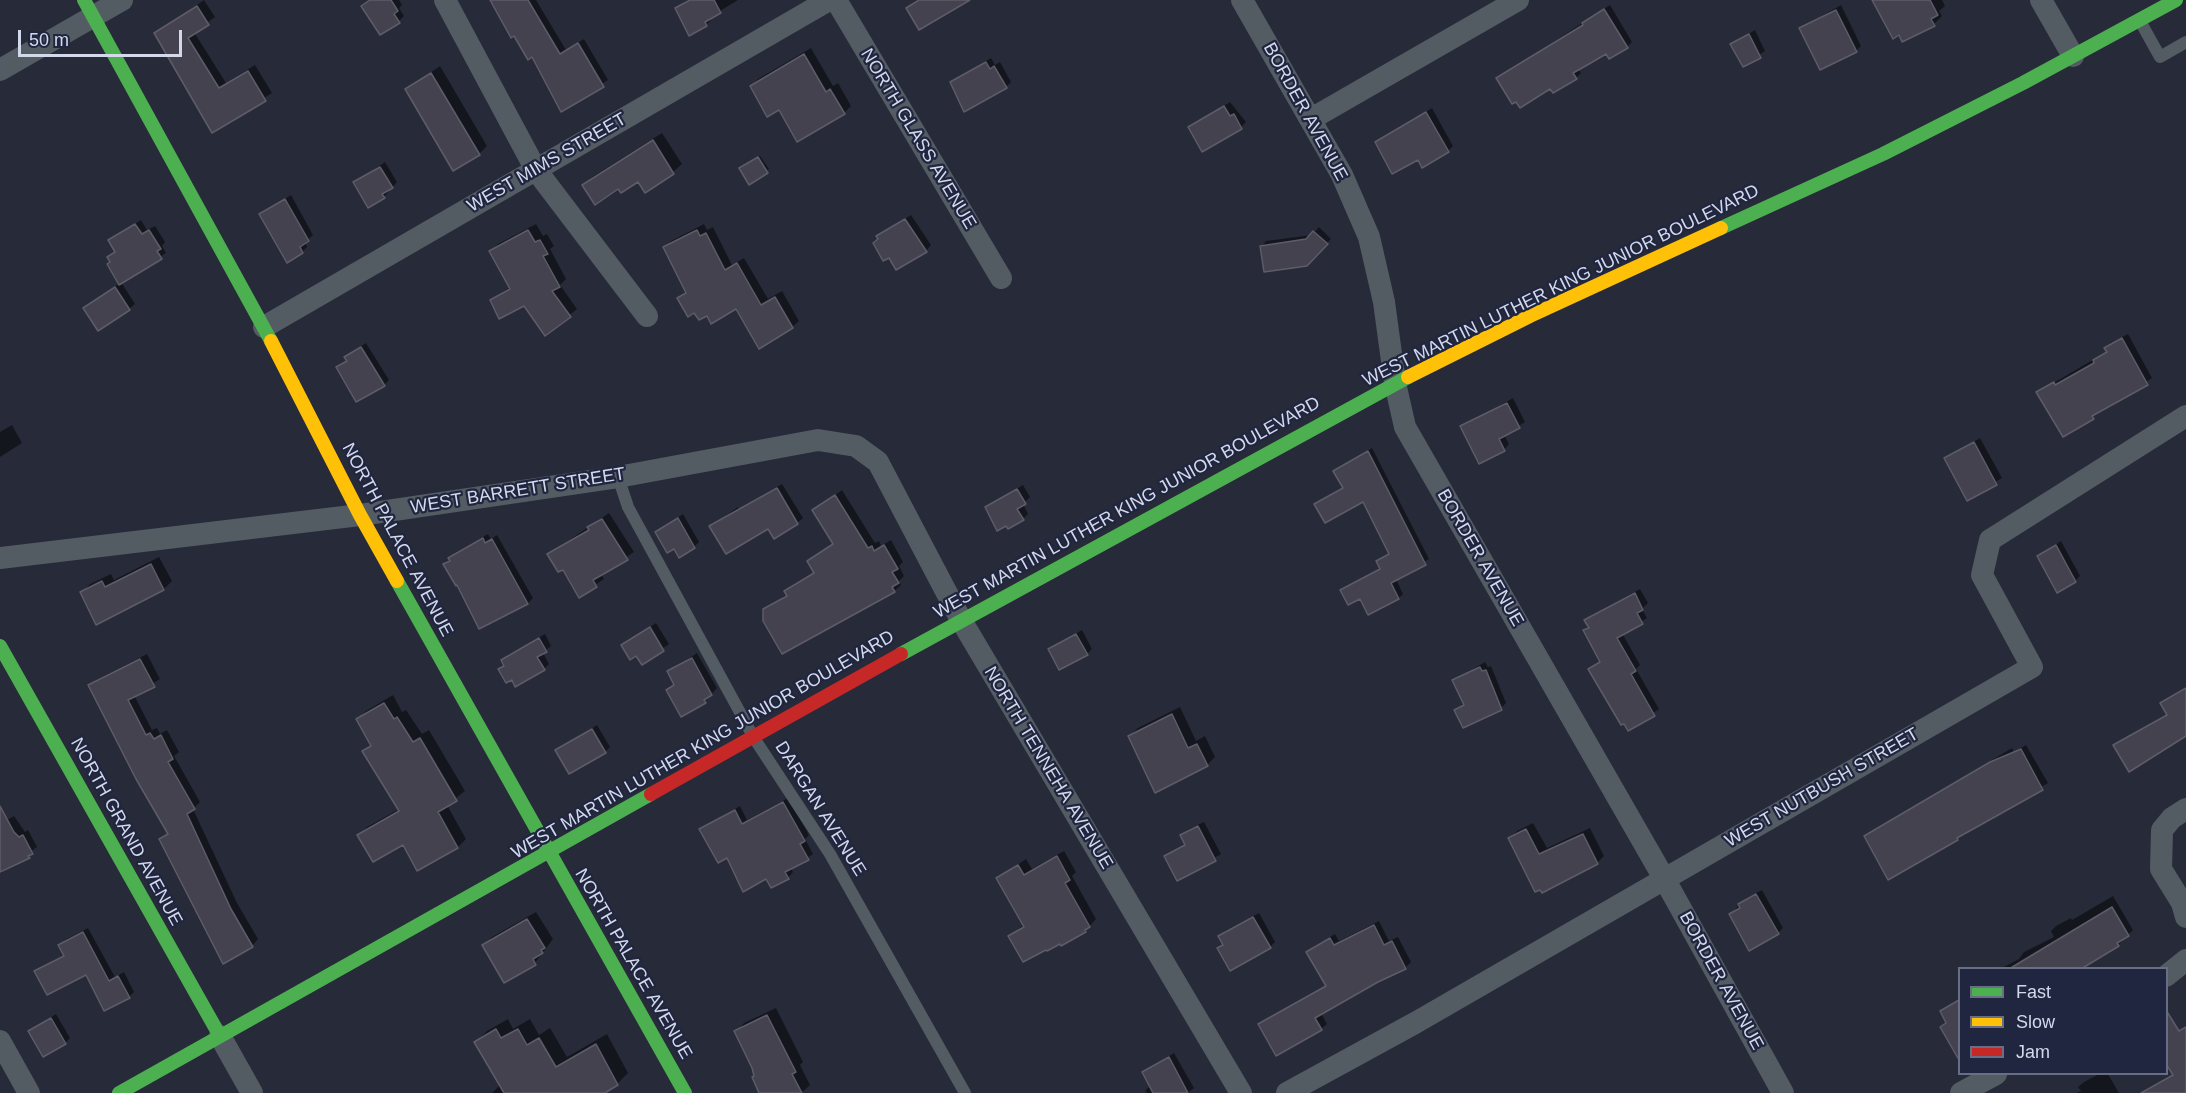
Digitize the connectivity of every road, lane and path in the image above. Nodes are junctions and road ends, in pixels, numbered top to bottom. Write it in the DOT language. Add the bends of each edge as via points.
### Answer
graph roads {
  1 [pos="122,0"];
  2 [pos="445,0"];
  3 [pos="829,0"];
  4 [pos="836,0"];
  5 [pos="1242,0"];
  6 [pos="1518,0"];
  7 [pos="2041,0"];
  8 [pos="2176,0"];
  9 [pos="89,8"];
  10 [pos="2139,20"];
  11 [pos="2186,42"];
  12 [pos="2073,56"];
  13 [pos="0,70"];
  14 [pos="1311,119"];
  15 [pos="536,170"];
  16 [pos="1001,278"];
  17 [pos="647,316"];
  18 [pos="264,327"];
  19 [pos="1395,383"];
  20 [pos="2186,416"];
  21 [pos="856,446"];
  22 [pos="618,477"];
  23 [pos="360,515"];
  24 [pos="0,558"];
  25 [pos="961,620"];
  26 [pos="0,646"];
  27 [pos="754,738"];
  28 [pos="2186,809"];
  29 [pos="549,854"];
  30 [pos="1665,880"];
  31 [pos="2186,917"];
  32 [pos="2186,960"];
  33 [pos="2168,974"];
  34 [pos="220,1036"];
  35 [pos="0,1041"];
  36 [pos="1994,1075"];
  37 [pos="29,1093"];
  38 [pos="119,1093"];
  39 [pos="252,1093"];
  40 [pos="685,1093"];
  41 [pos="965,1093"];
  42 [pos="1241,1093"];
  43 [pos="1287,1093"];
  44 [pos="1783,1093"];
  45 [pos="1961,1093"];
  1 -- 9 [label="street"];
  2 -- 15 [label="street"];
  3 -- 15 [label="street, WEST MIMS STREET"];
  4 -- 16 [label="street, NORTH GLASS AVENUE"];
  5 -- 14 [label="street, BORDER AVENUE"];
  6 -- 14 [label="street"];
  7 -- 12 [label="street"];
  8 -- 10 [label="main road, WEST MARTIN LUTHER KING JUNIOR BOULEVARD"];
  9 -- 13 [label="street"];
  9 -- 18 [label="main road, NORTH PALACE AVENUE"];
  10 -- 11 [label="lane" via="2160,57"];
  10 -- 12 [label="main road, WEST MARTIN LUTHER KING JUNIOR BOULEVARD"];
  12 -- 19 [label="main road, WEST MARTIN LUTHER KING JUNIOR BOULEVARD" via="1883,154 1530,316"];
  14 -- 19 [label="street, BORDER AVENUE" via="1342,175 1369,237 1384,302"];
  15 -- 17 [label="street"];
  15 -- 18 [label="street, WEST MIMS STREET"];
  18 -- 23 [label="main road, NORTH PALACE AVENUE"];
  19 -- 25 [label="main road, WEST MARTIN LUTHER KING JUNIOR BOULEVARD"];
  19 -- 30 [label="street, BORDER AVENUE" via="1405,427"];
  20 -- 30 [label="street, WEST NUTBUSH STREET" via="1990,540 1982,575 2032,667"];
  21 -- 22 [label="street, WEST BARRETT STREET" via="818,440"];
  21 -- 25 [label="street, NORTH TENNEHA AVENUE" via="878,462"];
  22 -- 23 [label="street, WEST BARRETT STREET"];
  22 -- 27 [label="lane, DARGAN AVENUE" via="628,507"];
  23 -- 24 [label="street, WEST BARRETT STREET"];
  23 -- 29 [label="main road, NORTH PALACE AVENUE"];
  25 -- 27 [label="main road, WEST MARTIN LUTHER KING JUNIOR BOULEVARD"];
  25 -- 42 [label="street, NORTH TENNEHA AVENUE"];
  26 -- 34 [label="main road, NORTH GRAND AVENUE"];
  27 -- 29 [label="main road, WEST MARTIN LUTHER KING JUNIOR BOULEVARD"];
  27 -- 41 [label="lane, DARGAN AVENUE" via="830,854"];
  28 -- 31 [label="street" via="2162,830 2161,859 2161,869"];
  29 -- 34 [label="main road, WEST MARTIN LUTHER KING JUNIOR BOULEVARD"];
  29 -- 40 [label="main road, NORTH PALACE AVENUE"];
  30 -- 43 [label="street, WEST NUTBUSH STREET"];
  30 -- 44 [label="street, BORDER AVENUE"];
  32 -- 33 [label="street"];
  34 -- 38 [label="main road, WEST MARTIN LUTHER KING JUNIOR BOULEVARD"];
  34 -- 39 [label="street"];
  35 -- 37 [label="street"];
  36 -- 45 [label="street"];
}
